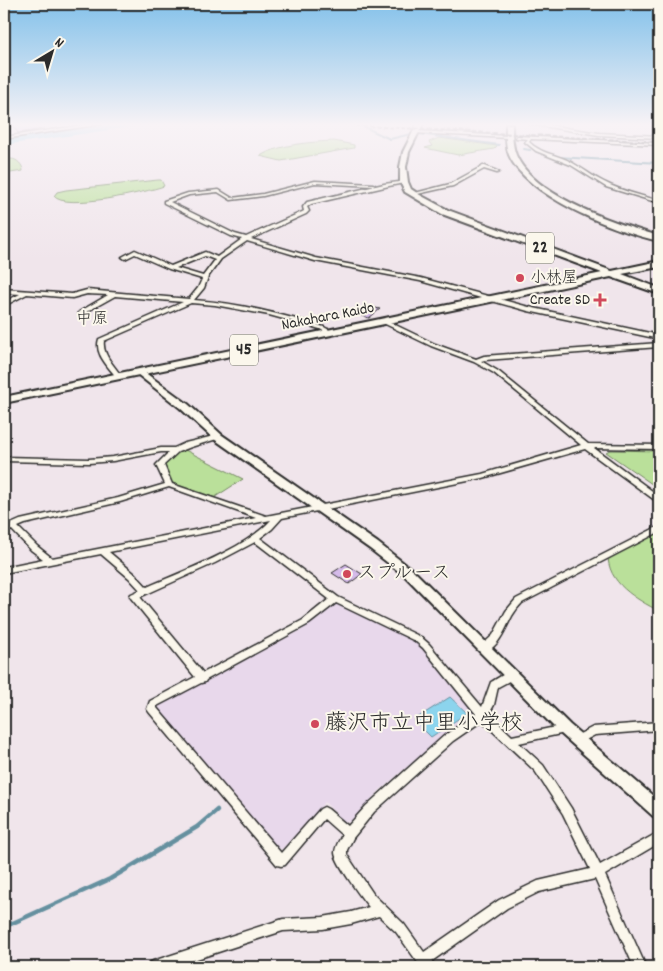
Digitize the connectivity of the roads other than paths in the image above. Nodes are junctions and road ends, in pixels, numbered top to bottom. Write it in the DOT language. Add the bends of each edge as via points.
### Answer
graph roads {
  1 [pos="404,169"];
  2 [pos="480,169"];
  3 [pos="490,169"];
  4 [pos="521,169"];
  5 [pos="528,169"];
  6 [pos="579,169"];
  7 [pos="498,172"];
  8 [pos="404,182"];
  9 [pos="387,184"];
  10 [pos="413,194"];
  11 [pos="659,197"];
  12 [pos="652,199"];
  13 [pos="659,202"];
  14 [pos="659,235"];
  15 [pos="246,238"];
  16 [pos="659,239"];
  17 [pos="125,256"];
  18 [pos="218,259"];
  19 [pos="659,264"];
  20 [pos="171,268"];
  21 [pos="614,274"];
  22 [pos="204,278"];
  23 [pos="4,291"];
  24 [pos="659,291"];
  25 [pos="24,294"];
  26 [pos="115,294"];
  27 [pos="493,298"];
  28 [pos="190,301"];
  29 [pos="4,304"];
  30 [pos="81,313"];
  31 [pos="383,322"];
  32 [pos="329,332"];
  33 [pos="659,337"];
  34 [pos="659,345"];
  35 [pos="476,361"];
  36 [pos="140,372"];
  37 [pos="118,376"];
  38 [pos="4,400"];
  39 [pos="218,437"];
  40 [pos="586,446"];
  41 [pos="659,447"];
  42 [pos="175,450"];
  43 [pos="4,459"];
  44 [pos="169,485"];
  45 [pos="659,499"];
  46 [pos="320,508"];
  47 [pos="279,516"];
  48 [pos="266,519"];
  49 [pos="14,526"];
  50 [pos="659,529"];
  51 [pos="4,530"];
  52 [pos="256,538"];
  53 [pos="103,551"];
  54 [pos="51,561"];
  55 [pos="4,570"];
  56 [pos="146,591"];
  57 [pos="336,599"];
  58 [pos="483,649"];
  59 [pos="510,676"];
  60 [pos="202,679"];
  61 [pos="484,715"];
  62 [pos="659,726"];
  63 [pos="565,728"];
  64 [pos="512,740"];
  65 [pos="578,740"];
  66 [pos="659,811"];
  67 [pos="349,834"];
  68 [pos="659,837"];
  69 [pos="598,872"];
  70 [pos="381,909"];
  71 [pos="425,964"];
  72 [pos="153,967"];
  73 [pos="640,967"];
  1 -- 8 [label="main road"];
  2 -- 10 [label="street" via="451,185"];
  3 -- 7 [label="street"];
  4 -- 16 [label="main road" via="545,190 590,214"];
  5 -- 14 [label="main road" via="550,188 597,213"];
  6 -- 12 [label="street" via="627,194"];
  8 -- 9 [label="street"];
  8 -- 10 [label="main road, 22"];
  9 -- 15 [label="street" via="309,203 304,213"];
  9 -- 15 [label="street" via="315,182 247,198 230,199 219,191 188,194 166,202 224,231"];
  10 -- 21 [label="main road, 22" via="445,212"];
  11 -- 12 [label="street"];
  12 -- 13 [label="street"];
  15 -- 18 [label="street"];
  15 -- 27 [label="street" via="315,259"];
  17 -- 20 [label="street" via="135,252"];
  18 -- 20 [label="street" via="205,254"];
  18 -- 22 [label="street"];
  19 -- 21 [label="main road, Nakahara Kaido / 45"];
  20 -- 22 [label="street"];
  21 -- 24 [label="main road, 22"];
  21 -- 27 [label="main road, Nakahara Kaido / 45"];
  22 -- 28 [label="street" via="201,288"];
  23 -- 25 [label="street"];
  25 -- 26 [label="street"];
  25 -- 29 [label="street"];
  26 -- 28 [label="street"];
  26 -- 30 [label="street"];
  27 -- 31 [label="main road, Nakahara Kaido / 45"];
  27 -- 33 [label="street" via="528,309"];
  28 -- 32 [label="street" via="270,313"];
  28 -- 37 [label="street" via="101,340 102,352"];
  31 -- 32 [label="main road, Nakahara Kaido / 45"];
  31 -- 35 [label="street"];
  32 -- 36 [label="main road, Nakahara Kaido / 45"];
  34 -- 35 [label="street"];
  35 -- 40 [label="street" via="514,385"];
  36 -- 37 [label="main road, Nakahara Kaido / 45"];
  36 -- 39 [label="street"];
  37 -- 38 [label="main road, Nakahara Kaido / 45"];
  39 -- 42 [label="street"];
  39 -- 46 [label="street"];
  40 -- 41 [label="street"];
  40 -- 45 [label="street"];
  40 -- 46 [label="street" via="488,475"];
  42 -- 43 [label="street" via="113,460"];
  42 -- 44 [label="street" via="160,465"];
  44 -- 48 [label="street"];
  44 -- 49 [label="street"];
  46 -- 47 [label="street"];
  46 -- 58 [label="street" via="410,574 435,596"];
  47 -- 48 [label="street"];
  47 -- 52 [label="street"];
  48 -- 53 [label="street"];
  49 -- 51 [label="street"];
  49 -- 54 [label="street"];
  50 -- 58 [label="street" via="520,601 509,612 497,639"];
  52 -- 56 [label="street"];
  52 -- 57 [label="street"];
  53 -- 54 [label="street"];
  53 -- 56 [label="street"];
  54 -- 55 [label="street"];
  56 -- 60 [label="street" via="134,596"];
  57 -- 60 [label="street" via="306,622"];
  57 -- 61 [label="street" via="418,639"];
  58 -- 59 [label="street"];
  59 -- 61 [label="street" via="494,685"];
  59 -- 63 [label="street"];
  60 -- 67 [label="street" via="153,704 152,708 281,861 324,812"];
  61 -- 64 [label="street"];
  61 -- 67 [label="street" via="449,738 370,809"];
  62 -- 65 [label="street" via="593,731"];
  63 -- 64 [label="street"];
  63 -- 65 [label="street"];
  64 -- 69 [label="street" via="539,768 567,811"];
  65 -- 66 [label="street"];
  67 -- 70 [label="street" via="342,844 341,856 370,899"];
  68 -- 69 [label="street"];
  69 -- 71 [label="street" via="538,887 503,904"];
  69 -- 73 [label="street"];
  70 -- 71 [label="street" via="400,928"];
  70 -- 72 [label="street" via="323,923 283,925"];
}
